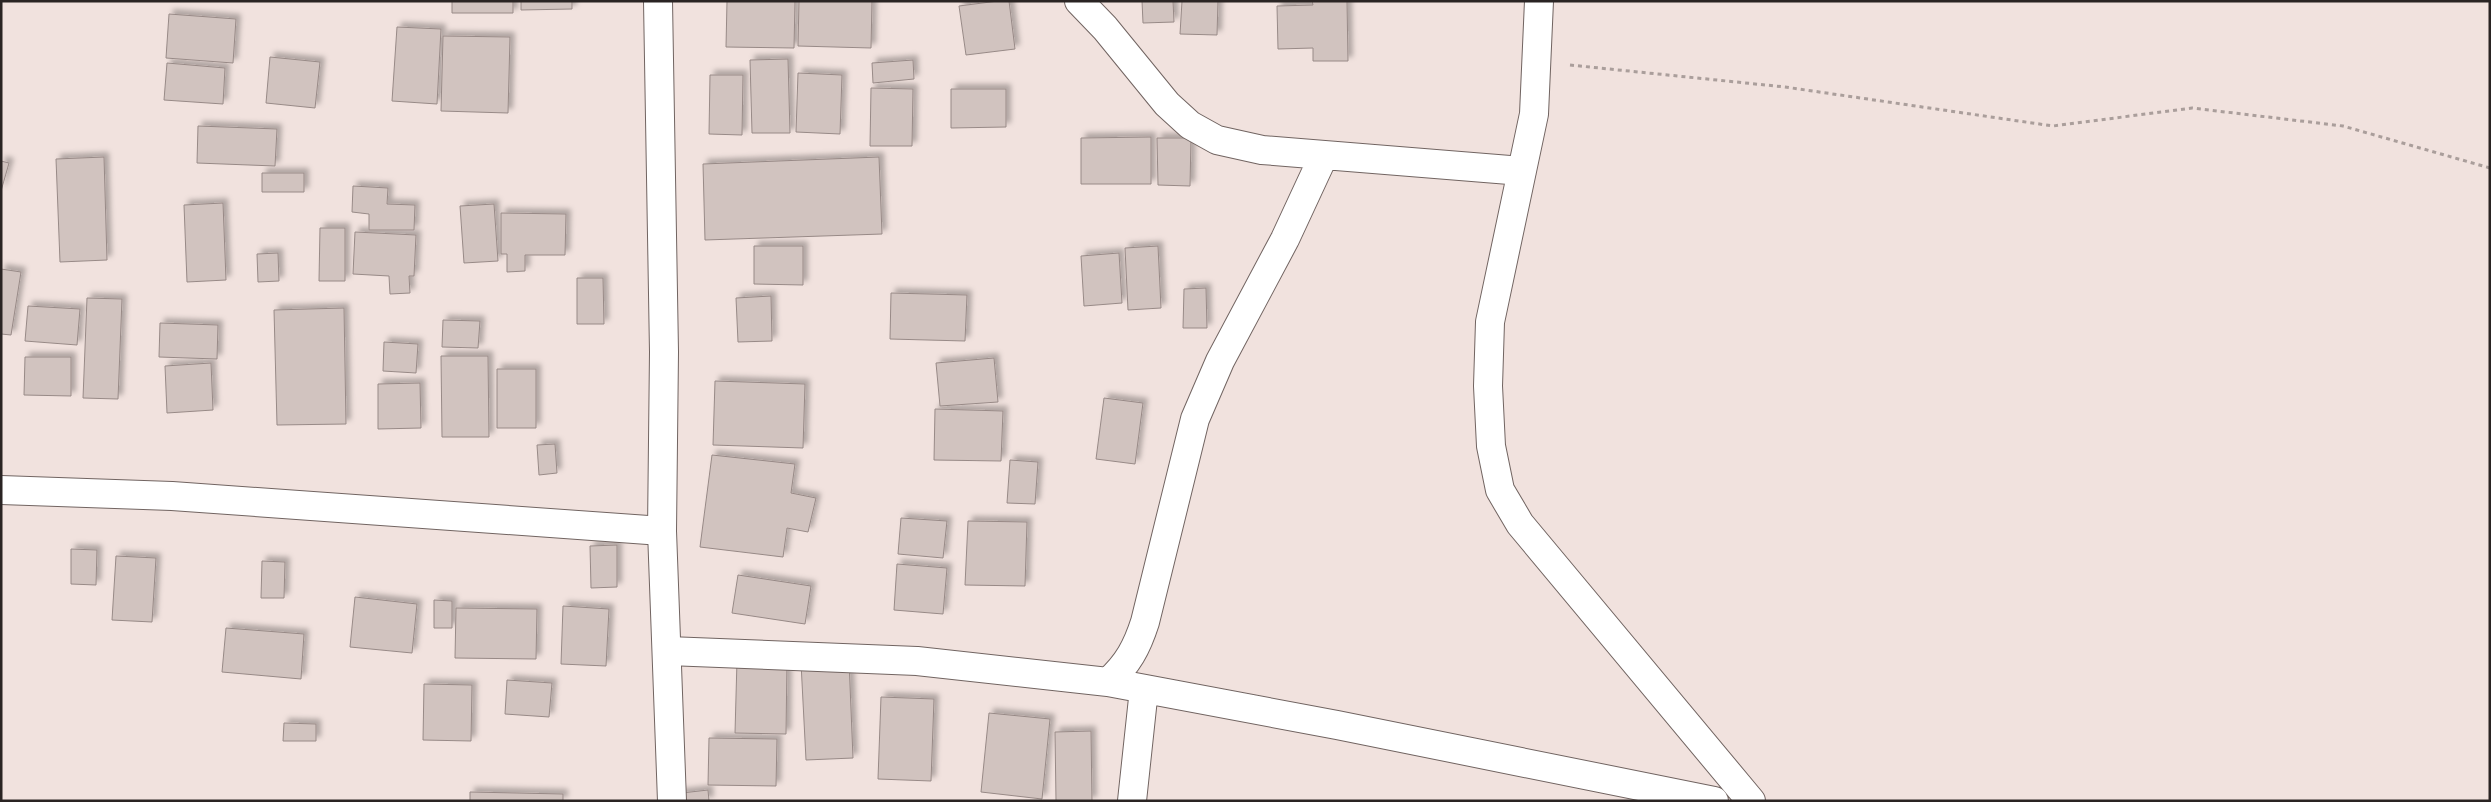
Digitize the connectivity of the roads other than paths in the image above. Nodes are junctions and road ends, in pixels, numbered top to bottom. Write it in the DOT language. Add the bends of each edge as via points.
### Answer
graph roads {
  1 [pos="658,1"];
  2 [pos="1079,1"];
  3 [pos="1539,1"];
  4 [pos="1324,155"];
  5 [pos="1522,171"];
  6 [pos="1,490"];
  7 [pos="662,531"];
  8 [pos="668,651"];
  9 [pos="1108,682"];
  10 [pos="1144,689"];
  11 [pos="672,801"];
  12 [pos="1132,801"];
  13 [pos="1714,801"];
  14 [pos="1751,801"];
  1 -- 7 [label="street" via="664,352"];
  2 -- 4 [label="street" via="1167,104 1190,125 1217,140 1262,150"];
  3 -- 5 [label="street" via="1534,114"];
  4 -- 5 [label="street"];
  4 -- 9 [label="street" via="1285,239 1205,392 1195,419 1136,649 1123,669"];
  5 -- 14 [label="street" via="1490,322 1488,386 1491,446 1500,490 1520,524"];
  6 -- 7 [label="street" via="172,496"];
  7 -- 8 [label="street"];
  8 -- 9 [label="street" via="917,662"];
  8 -- 11 [label="street"];
  9 -- 10 [label="street"];
  10 -- 12 [label="street"];
  10 -- 13 [label="street"];
}
